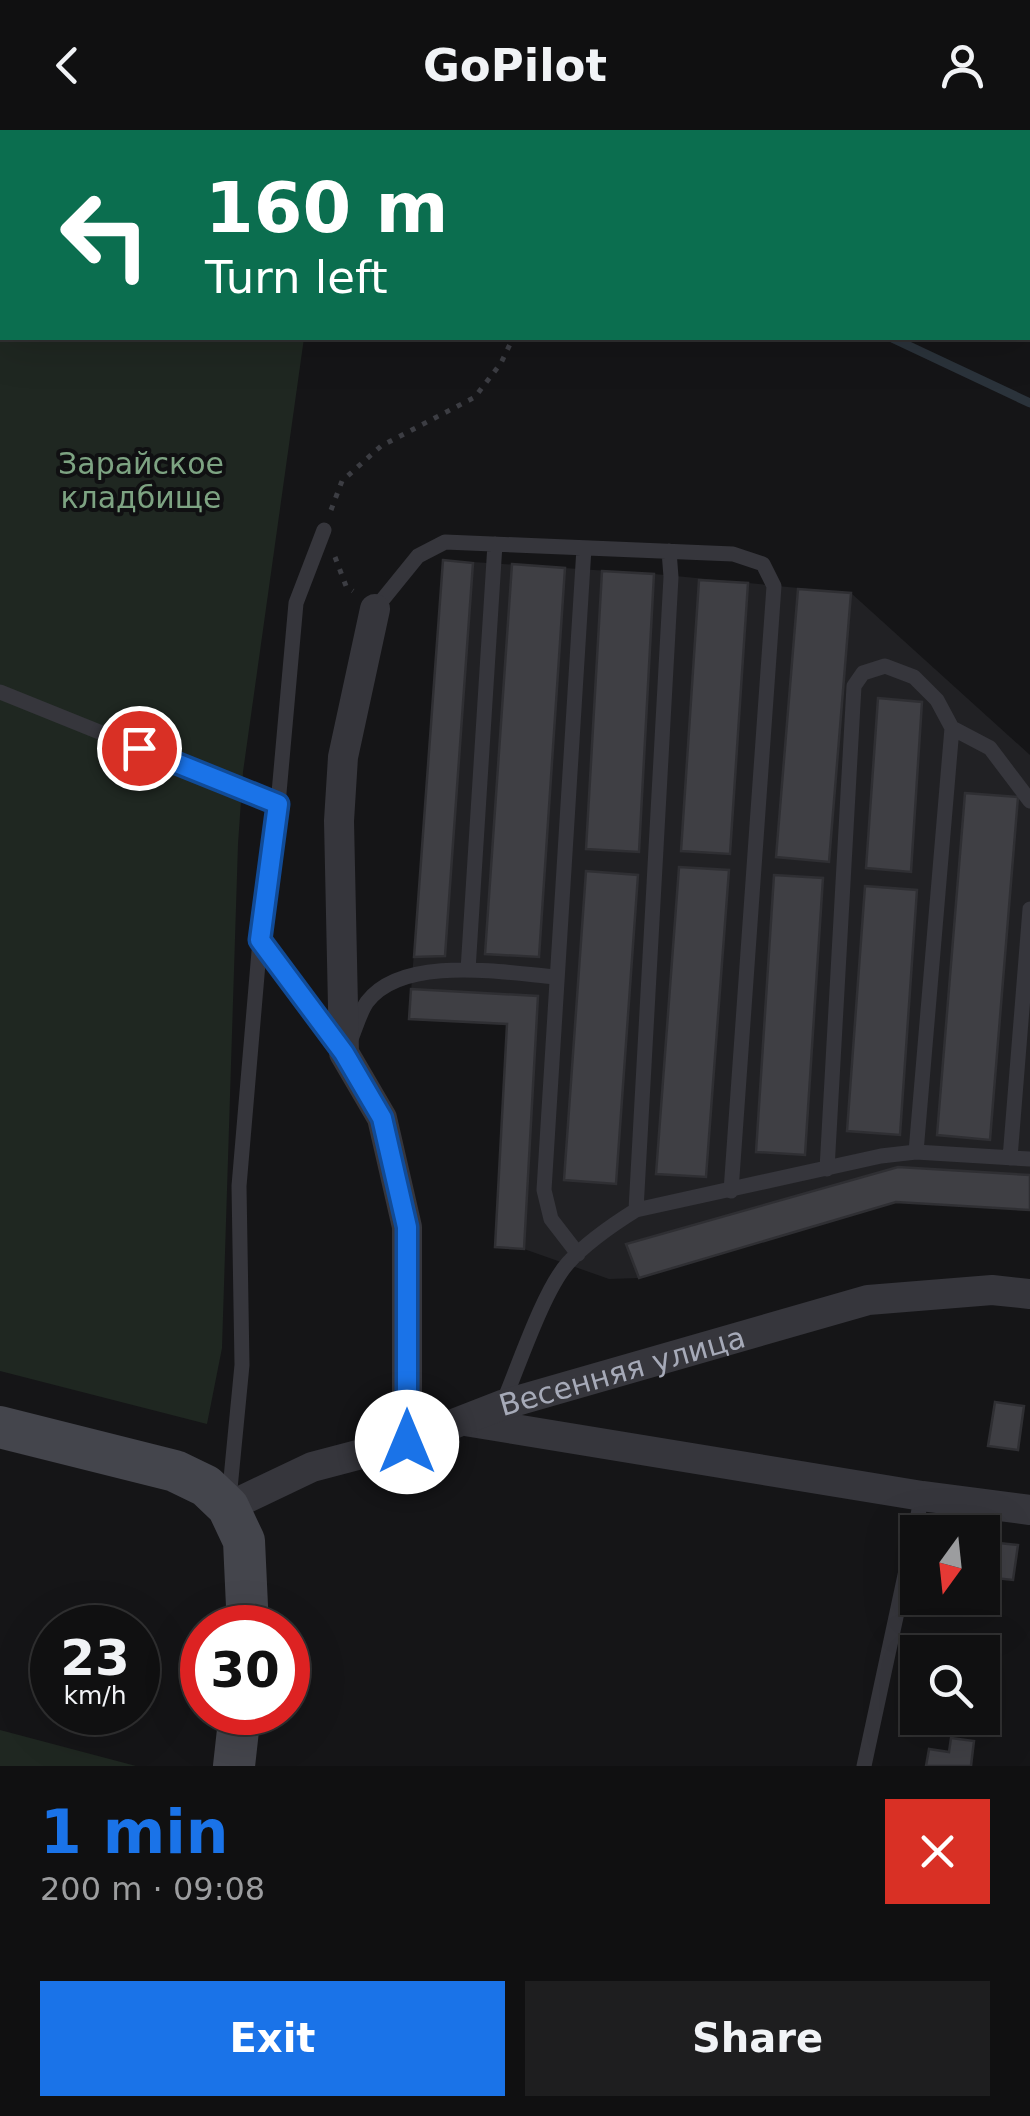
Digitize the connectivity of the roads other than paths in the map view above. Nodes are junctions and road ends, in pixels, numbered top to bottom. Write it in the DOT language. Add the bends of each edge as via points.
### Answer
graph roads {
  1 [pos="324,530"];
  2 [pos="495,544"];
  3 [pos="584,548"];
  4 [pos="669,551"];
  5 [pos="375,608"];
  6 [pos="0,692"];
  7 [pos="952,728"];
  8 [pos="1030,801"];
  9 [pos="278,804"];
  10 [pos="1030,909"];
  11 [pos="260,940"];
  12 [pos="468,970"];
  13 [pos="557,977"];
  14 [pos="344,1053"];
  15 [pos="916,1152"];
  16 [pos="1010,1158"];
  17 [pos="1030,1159"];
  18 [pos="827,1168"];
  19 [pos="731,1191"];
  20 [pos="636,1210"];
  21 [pos="578,1254"];
  22 [pos="1030,1294"];
  23 [pos="502,1405"];
  24 [pos="462,1421"];
  25 [pos="0,1426"];
  26 [pos="407,1442"];
  27 [pos="922,1496"];
  28 [pos="228,1506"];
  29 [pos="1030,1510"];
  30 [pos="247,1605"];
  31 [pos="237,1735"];
  32 [pos="234,1766"];
  33 [pos="864,1766"];
  1 -- 9 [label="lane" via="296,603"];
  2 -- 3 [label="lane"];
  2 -- 5 [label="lane" via="445,542 418,556"];
  2 -- 12 [label="lane"];
  3 -- 4 [label="lane"];
  3 -- 13 [label="lane"];
  4 -- 19 [label="lane" via="732,554 763,564 774,586"];
  4 -- 20 [label="lane"];
  5 -- 14 [label="street" via="341,789"];
  6 -- 9 [label="lane"];
  7 -- 8 [label="lane" via="990,748"];
  7 -- 15 [label="lane"];
  7 -- 18 [label="lane" via="914,677 885,666 864,672 854,686"];
  9 -- 11 [label="lane"];
  10 -- 16 [label="lane"];
  11 -- 14 [label="lane"];
  11 -- 28 [label="lane" via="239,1186 242,1366"];
  12 -- 13 [label="lane"];
  12 -- 14 [label="lane" via="412,974 387,985 368,1002"];
  13 -- 21 [label="lane" via="544,1190 551,1219"];
  14 -- 26 [label="street" via="382,1118 407,1227"];
  15 -- 16 [label="lane"];
  15 -- 18 [label="lane"];
  16 -- 17 [label="lane"];
  18 -- 19 [label="lane"];
  19 -- 20 [label="lane"];
  20 -- 21 [label="lane"];
  21 -- 23 [label="lane" via="551,1292"];
  22 -- 23 [label="street, Весенняя улица" via="992,1290 868,1300"];
  23 -- 24 [label="street, Весенняя улица"];
  24 -- 26 [label="street, Весенняя улица"];
  24 -- 27 [label="street"];
  25 -- 28 [label="street" via="175,1471"];
  26 -- 28 [label="street, Весенняя улица" via="312,1467"];
  27 -- 29 [label="street"];
  27 -- 33 [label="lane"];
  28 -- 30 [label="street" via="244,1541"];
  31 -- 32 [label="street"];
}
